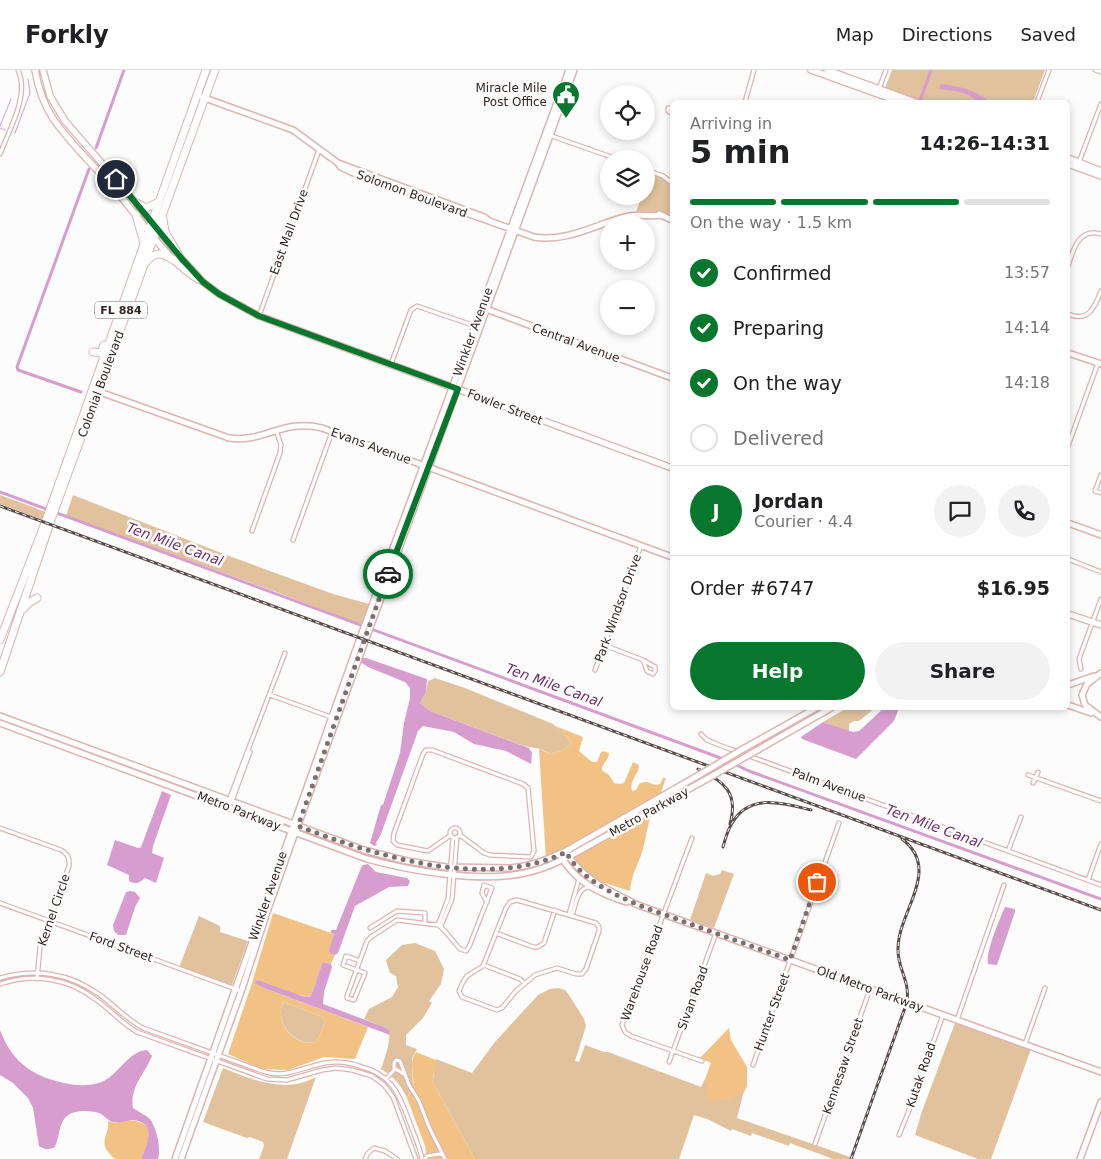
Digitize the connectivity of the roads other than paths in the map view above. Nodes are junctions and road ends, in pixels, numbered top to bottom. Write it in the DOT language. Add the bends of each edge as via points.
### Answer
graph roads {
  1 [pos="18,70"];
  2 [pos="35,70"];
  3 [pos="43,70"];
  4 [pos="206,70"];
  5 [pos="215,70"];
  6 [pos="569,70"];
  7 [pos="574,70"];
  8 [pos="754,70"];
  9 [pos="811,70"];
  10 [pos="827,70"];
  11 [pos="886,70"];
  12 [pos="1049,70"];
  13 [pos="1095,70"];
  14 [pos="1101,72"];
  15 [pos="840,75"];
  16 [pos="879,89"];
  17 [pos="197,96"];
  18 [pos="205,99"];
  19 [pos="746,100"];
  20 [pos="896,100"];
  21 [pos="909,100"];
  22 [pos="1038,100"];
  23 [pos="1101,104"];
  24 [pos="548,134"];
  25 [pos="68,137"];
  26 [pos="82,143"];
  27 [pos="319,149"];
  28 [pos="80,150"];
  29 [pos="600,153"];
  30 [pos="0,154"];
  31 [pos="1070,161"];
  32 [pos="1070,162"];
  33 [pos="1077,162"];
  34 [pos="105,168"];
  35 [pos="1101,170"];
  36 [pos="655,173"];
  37 [pos="101,174"];
  38 [pos="1101,176"];
  39 [pos="670,181"];
  40 [pos="126,190"];
  41 [pos="135,202"];
  42 [pos="160,202"];
  43 [pos="164,211"];
  44 [pos="136,215"];
  45 [pos="670,219"];
  46 [pos="153,230"];
  47 [pos="513,230"];
  48 [pos="1101,234"];
  49 [pos="144,243"];
  50 [pos="176,258"];
  51 [pos="1070,261"];
  52 [pos="144,264"];
  53 [pos="1101,291"];
  54 [pos="484,304"];
  55 [pos="486,309"];
  56 [pos="1070,315"];
  57 [pos="259,316"];
  58 [pos="475,326"];
  59 [pos="114,328"];
  60 [pos="93,352"];
  61 [pos="1070,354"];
  62 [pos="391,364"];
  63 [pos="1100,364"];
  64 [pos="670,377"];
  65 [pos="455,388"];
  66 [pos="96,391"];
  67 [pos="276,430"];
  68 [pos="333,432"];
  69 [pos="1070,441"];
  70 [pos="70,462"];
  71 [pos="426,467"];
  72 [pos="670,467"];
  73 [pos="1101,475"];
  74 [pos="1101,493"];
  75 [pos="54,506"];
  76 [pos="50,516"];
  77 [pos="1070,523"];
  78 [pos="252,530"];
  79 [pos="1101,535"];
  80 [pos="293,540"];
  81 [pos="640,546"];
  82 [pos="670,556"];
  83 [pos="31,557"];
  84 [pos="1070,561"];
  85 [pos="1101,572"];
  86 [pos="18,590"];
  87 [pos="27,594"];
  88 [pos="37,598"];
  89 [pos="1101,599"];
  90 [pos="21,611"];
  91 [pos="1070,615"];
  92 [pos="1093,622"];
  93 [pos="1101,625"];
  94 [pos="364,634"];
  95 [pos="0,640"];
  96 [pos="604,645"];
  97 [pos="9,646"];
  98 [pos="285,653"];
  99 [pos="644,660"];
  100 [pos="1081,669"];
  101 [pos="595,670"];
  102 [pos="0,672"];
  103 [pos="1101,673"];
  104 [pos="347,674"];
  105 [pos="1070,684"];
  106 [pos="347,688"];
  107 [pos="270,695"];
  108 [pos="1070,706"];
  109 [pos="812,710"];
  110 [pos="828,710"];
  111 [pos="0,716"];
  112 [pos="1101,716"];
  113 [pos="331,717"];
  114 [pos="0,722"];
  115 [pos="701,734"];
  116 [pos="328,740"];
  117 [pos="1038,772"];
  118 [pos="1028,775"];
  119 [pos="1036,777"];
  120 [pos="1034,783"];
  121 [pos="230,801"];
  122 [pos="1101,801"];
  123 [pos="1021,818"];
  124 [pos="839,824"];
  125 [pos="295,825"];
  126 [pos="0,828"];
  127 [pos="293,831"];
  128 [pos="455,836"];
  129 [pos="692,838"];
  130 [pos="1101,844"];
  131 [pos="1008,851"];
  132 [pos="568,854"];
  133 [pos="562,856"];
  134 [pos="453,867"];
  135 [pos="452,875"];
  136 [pos="579,879"];
  137 [pos="1088,880"];
  138 [pos="1004,885"];
  139 [pos="1101,885"];
  140 [pos="590,887"];
  141 [pos="578,890"];
  142 [pos="616,894"];
  143 [pos="605,895"];
  144 [pos="487,902"];
  145 [pos="0,903"];
  146 [pos="638,905"];
  147 [pos="555,910"];
  148 [pos="664,914"];
  149 [pos="570,915"];
  150 [pos="49,921"];
  151 [pos="425,923"];
  152 [pos="439,926"];
  153 [pos="370,928"];
  154 [pos="496,933"];
  155 [pos="716,933"];
  156 [pos="790,960"];
  157 [pos="360,961"];
  158 [pos="484,965"];
  159 [pos="356,970"];
  160 [pos="38,973"];
  161 [pos="0,978"];
  162 [pos="37,978"];
  163 [pos="524,983"];
  164 [pos="0,984"];
  165 [pos="1045,988"];
  166 [pos="870,989"];
  167 [pos="238,990"];
  168 [pos="943,1015"];
  169 [pos="957,1020"];
  170 [pos="1025,1045"];
  171 [pos="674,1050"];
  172 [pos="214,1058"];
  173 [pos="702,1060"];
  174 [pos="670,1062"];
  175 [pos="753,1065"];
  176 [pos="395,1069"];
  177 [pos="1101,1072"];
  178 [pos="404,1075"];
  179 [pos="386,1079"];
  180 [pos="1101,1102"];
  181 [pos="899,1135"];
  182 [pos="815,1144"];
  183 [pos="441,1158"];
  184 [pos="175,1159"];
  185 [pos="181,1159"];
  186 [pos="365,1159"];
  187 [pos="397,1159"];
  188 [pos="416,1159"];
  189 [pos="423,1159"];
  190 [pos="1080,1159"];
  1 -- 30 [label="street" via="22,97"];
  2 -- 25 [label="main road, Fowler Street" via="47,106"];
  3 -- 26 [label="main road, Fowler Street" via="56,107"];
  4 -- 17 [label="highway, Colonial Boulevard / FL 884"];
  5 -- 18 [label="highway, Colonial Boulevard / FL 884"];
  6 -- 24 [label="street, Winkler Avenue"];
  7 -- 24 [label="street, Winkler Avenue"];
  8 -- 19 [label="street"];
  9 -- 15 [label="main road"];
  10 -- 15 [label="main road"];
  11 -- 16 [label="street"];
  12 -- 22 [label="street"];
  13 -- 14 [label="street"];
  15 -- 16 [label="main road"];
  15 -- 20 [label="main road"];
  16 -- 21 [label="main road"];
  17 -- 18 [label="street, Solomon Boulevard"];
  17 -- 42 [label="highway, Colonial Boulevard / FL 884"];
  18 -- 27 [label="street, Solomon Boulevard" via="282,127"];
  18 -- 43 [label="highway, Colonial Boulevard / FL 884"];
  23 -- 33 [label="street"];
  24 -- 29 [label="street"];
  24 -- 47 [label="street, Winkler Avenue"];
  25 -- 26 [label="main road"];
  25 -- 28 [label="main road, Fowler Street"];
  26 -- 34 [label="main road, Fowler Street"];
  27 -- 47 [label="street, Solomon Boulevard" via="338,162"];
  27 -- 57 [label="street, East Mall Drive"];
  28 -- 34 [label="main road"];
  28 -- 37 [label="main road, Fowler Street"];
  31 -- 33 [label="main road"];
  32 -- 38 [label="main road"];
  33 -- 35 [label="main road"];
  34 -- 40 [label="main road, Fowler Street"];
  36 -- 39 [label="street"];
  37 -- 40 [label="main road"];
  37 -- 44 [label="main road, Fowler Street"];
  40 -- 41 [label="main road, Fowler Street"];
  41 -- 42 [label="highway" via="146,208"];
  41 -- 46 [label="main road, Fowler Street"];
  42 -- 46 [label="highway, Colonial Boulevard / FL 884"];
  43 -- 46 [label="highway, Colonial Boulevard / FL 884"];
  43 -- 50 [label="highway" via="163,229"];
  44 -- 46 [label="main road, Fowler Street"];
  44 -- 49 [label="highway"];
  45 -- 47 [label="street, Solomon Boulevard" via="661,215 637,215 554,238 534,237"];
  46 -- 49 [label="highway, Colonial Boulevard / FL 884"];
  46 -- 50 [label="main road, Fowler Street"];
  46 -- 52 [label="highway, Colonial Boulevard / FL 884"];
  47 -- 54 [label="street, Winkler Avenue"];
  47 -- 55 [label="street, Winkler Avenue"];
  48 -- 51 [label="street" via="1090,232 1079,239"];
  49 -- 59 [label="highway, Colonial Boulevard / FL 884"];
  50 -- 52 [label="highway" via="158,253"];
  50 -- 57 [label="main road, Fowler Street" via="192,277"];
  52 -- 66 [label="highway, Colonial Boulevard / FL 884"];
  53 -- 56 [label="street" via="1088,314"];
  54 -- 55 [label="street"];
  54 -- 58 [label="street, Winkler Avenue"];
  55 -- 64 [label="street, Central Avenue"];
  55 -- 65 [label="street, Winkler Avenue"];
  57 -- 62 [label="main road, Fowler Street"];
  58 -- 62 [label="street" via="417,306 411,310"];
  58 -- 65 [label="street, Winkler Avenue"];
  59 -- 60 [label="highway" via="102,352"];
  59 -- 66 [label="highway, Colonial Boulevard / FL 884"];
  61 -- 63 [label="street"];
  62 -- 65 [label="main road, Fowler Street"];
  63 -- 69 [label="street"];
  65 -- 71 [label="street, Winkler Avenue"];
  65 -- 72 [label="main road, Fowler Street"];
  66 -- 67 [label="street, Evans Avenue" via="225,437 248,439"];
  66 -- 70 [label="highway, Colonial Boulevard / FL 884"];
  66 -- 70 [label="highway, Colonial Boulevard / FL 884" via="72,449"];
  67 -- 68 [label="street, Evans Avenue" via="304,425"];
  67 -- 78 [label="street" via="280,453"];
  68 -- 71 [label="street, Evans Avenue"];
  68 -- 80 [label="street"];
  70 -- 75 [label="highway, Colonial Boulevard / FL 884"];
  70 -- 75 [label="highway, Colonial Boulevard / FL 884"];
  71 -- 81 [label="street, Evans Avenue"];
  71 -- 94 [label="street, Winkler Avenue"];
  73 -- 74 [label="street" via="1096,490"];
  75 -- 76 [label="highway, Colonial Boulevard / FL 884"];
  76 -- 83 [label="highway, Colonial Boulevard / FL 884"];
  76 -- 87 [label="highway, Colonial Boulevard / FL 884"];
  77 -- 79 [label="street"];
  81 -- 82 [label="street, Evans Avenue"];
  81 -- 96 [label="street, Park Windsor Drive"];
  83 -- 86 [label="highway, Colonial Boulevard / FL 884"];
  83 -- 87 [label="highway" via="24,588"];
  84 -- 85 [label="street"];
  86 -- 95 [label="highway, Colonial Boulevard / FL 884"];
  86 -- 97 [label="highway" via="22,600"];
  87 -- 90 [label="highway, Colonial Boulevard / FL 884"];
  88 -- 90 [label="highway"];
  89 -- 92 [label="street"];
  90 -- 97 [label="highway, Colonial Boulevard / FL 884"];
  91 -- 92 [label="main road"];
  92 -- 93 [label="main road"];
  92 -- 100 [label="street" via="1079,659"];
  94 -- 104 [label="street, Winkler Avenue"];
  94 -- 106 [label="street, Winkler Avenue"];
  96 -- 99 [label="street"];
  96 -- 101 [label="street, Park Windsor Drive"];
  97 -- 102 [label="highway, Colonial Boulevard / FL 884"];
  98 -- 107 [label="street"];
  99 -- 99 [label="street" via="647,671 653,674 655,668"];
  103 -- 105 [label="street"];
  103 -- 112 [label="street" via="1087,684 1082,695 1087,707"];
  104 -- 106 [label="street"];
  104 -- 113 [label="street, Winkler Avenue"];
  106 -- 116 [label="street, Winkler Avenue"];
  107 -- 113 [label="street"];
  107 -- 121 [label="street"];
  108 -- 112 [label="street"];
  109 -- 132 [label="street, Metro Parkway, bridge"];
  110 -- 132 [label="street, Metro Parkway, bridge" via="660,806"];
  111 -- 121 [label="street, Metro Parkway"];
  113 -- 116 [label="street" via="333,722"];
  113 -- 125 [label="street, Winkler Avenue"];
  114 -- 127 [label="street, Metro Parkway"];
  115 -- 131 [label="street, Palm Avenue" via="707,740"];
  116 -- 125 [label="street, Winkler Avenue"];
  117 -- 119 [label="street"];
  118 -- 119 [label="street"];
  119 -- 120 [label="street"];
  119 -- 122 [label="street"];
  121 -- 125 [label="street, Metro Parkway"];
  123 -- 131 [label="street"];
  124 -- 156 [label="street, Hunter Street"];
  125 -- 127 [label="street, Winkler Avenue"];
  125 -- 134 [label="street, Metro Parkway" via="392,858"];
  126 -- 150 [label="street, Kernel Circle" via="61,850 69,858"];
  127 -- 135 [label="street, Metro Parkway" via="379,862"];
  127 -- 167 [label="street, Winkler Avenue"];
  128 -- 128 [label="street" via="490,855 531,857 534,851 528,788 426,750 394,833 394,841 397,845 428,851"];
  128 -- 134 [label="street"];
  129 -- 148 [label="street, Warehouse Road"];
  130 -- 137 [label="street"];
  131 -- 137 [label="street, Palm Avenue"];
  132 -- 133 [label="street, Metro Parkway"];
  132 -- 142 [label="street, Old Metro Parkway" via="588,878"];
  133 -- 134 [label="street, Metro Parkway" via="511,868"];
  133 -- 135 [label="street, Metro Parkway" via="537,870 514,875"];
  133 -- 136 [label="street, Old Metro Parkway"];
  134 -- 135 [label="street"];
  135 -- 152 [label="street"];
  136 -- 140 [label="street, Old Metro Parkway"];
  136 -- 141 [label="street"];
  137 -- 139 [label="street, Palm Avenue"];
  138 -- 169 [label="street"];
  140 -- 141 [label="street"];
  140 -- 143 [label="street, Old Metro Parkway"];
  141 -- 149 [label="street"];
  142 -- 143 [label="street"];
  142 -- 146 [label="street, Old Metro Parkway"];
  143 -- 146 [label="street, Old Metro Parkway"];
  144 -- 144 [label="street" via="492,888 484,885 482,893"];
  144 -- 152 [label="street" via="468,950 460,949"];
  145 -- 150 [label="street, Ford Street"];
  146 -- 148 [label="street, Old Metro Parkway"];
  147 -- 149 [label="street"];
  147 -- 154 [label="street" via="514,900 508,904"];
  147 -- 154 [label="street" via="544,942 538,948"];
  148 -- 155 [label="street, Old Metro Parkway"];
  148 -- 171 [label="street, Warehouse Road" via="622,1025 631,1036"];
  149 -- 163 [label="street" via="596,922 600,928 584,972 578,974 554,968"];
  150 -- 160 [label="street, Kernel Circle" via="40,947"];
  150 -- 167 [label="street, Ford Street"];
  151 -- 152 [label="street"];
  151 -- 153 [label="street" via="425,913 397,911"];
  151 -- 157 [label="street" via="395,922 369,939"];
  154 -- 158 [label="street"];
  155 -- 156 [label="street, Old Metro Parkway"];
  155 -- 171 [label="street, Sivan Road"];
  156 -- 166 [label="street, Old Metro Parkway"];
  156 -- 175 [label="street, Hunter Street"];
  157 -- 159 [label="street"];
  157 -- 159 [label="street" via="346,956 343,963"];
  158 -- 163 [label="street"];
  158 -- 163 [label="street" via="464,980 460,996 497,1010"];
  159 -- 159 [label="street" via="365,973 354,1000 347,996"];
  160 -- 161 [label="street"];
  160 -- 162 [label="street, Kernel Circle"];
  160 -- 172 [label="street" via="80,983 143,1028"];
  162 -- 164 [label="street"];
  162 -- 172 [label="street" via="62,982 80,990 137,1032"];
  165 -- 170 [label="street"];
  166 -- 168 [label="street, Old Metro Parkway"];
  166 -- 182 [label="street, Kennesaw Street"];
  167 -- 172 [label="street, Winkler Avenue"];
  168 -- 169 [label="street, Old Metro Parkway"];
  168 -- 181 [label="street, Kutak Road"];
  169 -- 170 [label="street, Old Metro Parkway"];
  170 -- 177 [label="street, Old Metro Parkway"];
  171 -- 173 [label="street, Warehouse Road"];
  171 -- 174 [label="street, Sivan Road"];
  172 -- 179 [label="street" via="275,1074 339,1062 369,1068"];
  172 -- 184 [label="street, Winkler Avenue"];
  172 -- 185 [label="street, Winkler Avenue"];
  172 -- 188 [label="street" via="277,1081 332,1068 372,1076 393,1097"];
  176 -- 178 [label="street"];
  176 -- 178 [label="street" via="394,1062 400,1061"];
  176 -- 179 [label="street"];
  178 -- 183 [label="street" via="420,1101"];
  179 -- 189 [label="street" via="401,1100"];
  180 -- 190 [label="street"];
  183 -- 189 [label="street" via="436,1154"];
  186 -- 187 [label="street" via="370,1150 377,1148"];
}
